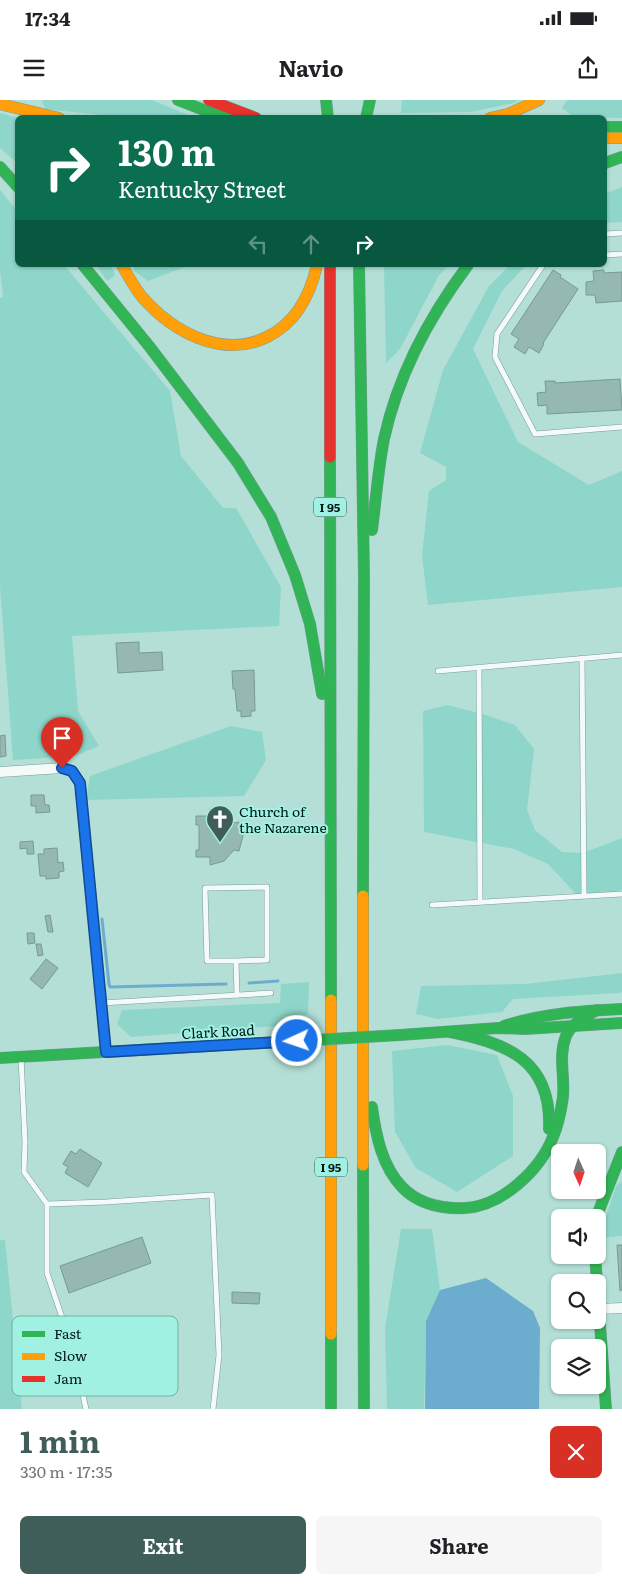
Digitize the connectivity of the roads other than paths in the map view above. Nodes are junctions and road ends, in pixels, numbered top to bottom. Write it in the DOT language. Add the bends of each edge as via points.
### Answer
graph roads {
  1 [pos="178,100"];
  2 [pos="210,100"];
  3 [pos="326,100"];
  4 [pos="331,100"];
  5 [pos="359,100"];
  6 [pos="370,100"];
  7 [pos="540,100"];
  8 [pos="0,104"];
  9 [pos="46,115"];
  10 [pos="220,115"];
  11 [pos="247,115"];
  12 [pos="328,115"];
  13 [pos="329,115"];
  14 [pos="358,115"];
  15 [pos="367,115"];
  16 [pos="504,115"];
  17 [pos="607,127"];
  18 [pos="622,127"];
  19 [pos="607,138"];
  20 [pos="622,138"];
  21 [pos="622,158"];
  22 [pos="607,162"];
  23 [pos="0,167"];
  24 [pos="15,184"];
  25 [pos="622,233"];
  26 [pos="607,234"];
  27 [pos="622,254"];
  28 [pos="607,255"];
  29 [pos="86,267"];
  30 [pos="123,267"];
  31 [pos="316,267"];
  32 [pos="330,267"];
  33 [pos="359,267"];
  34 [pos="467,267"];
  35 [pos="542,267"];
  36 [pos="622,427"];
  37 [pos="364,577"];
  38 [pos="622,655"];
  39 [pos="582,658"];
  40 [pos="479,667"];
  41 [pos="438,671"];
  42 [pos="330,750"];
  43 [pos="0,772"];
  44 [pos="622,894"];
  45 [pos="584,896"];
  46 [pos="480,902"];
  47 [pos="432,905"];
  48 [pos="236,960"];
  49 [pos="272,994"];
  50 [pos="237,995"];
  51 [pos="101,1003"];
  52 [pos="622,1009"];
  53 [pos="597,1010"];
  54 [pos="622,1023"];
  55 [pos="572,1026"];
  56 [pos="498,1028"];
  57 [pos="450,1032"];
  58 [pos="106,1052"];
  59 [pos="21,1056"];
  60 [pos="0,1058"];
  61 [pos="362,1058"];
  62 [pos="622,1152"];
  63 [pos="540,1159"];
  64 [pos="47,1204"];
  65 [pos="600,1209"];
  66 [pos="622,1308"];
  67 [pos="606,1309"];
  68 [pos="61,1316"];
  69 [pos="600,1329"];
  70 [pos="83,1396"];
  71 [pos="86,1409"];
  72 [pos="213,1409"];
  73 [pos="331,1409"];
  74 [pos="364,1409"];
  75 [pos="606,1409"];
  1 -- 10 [label="main road"];
  2 -- 11 [label="main road"];
  3 -- 12 [label="main road"];
  4 -- 13 [label="main road"];
  5 -- 14 [label="main road"];
  6 -- 15 [label="main road"];
  7 -- 16 [label="main road"];
  8 -- 9 [label="main road"];
  17 -- 18 [label="main road"];
  19 -- 20 [label="main road"];
  21 -- 22 [label="main road"];
  23 -- 24 [label="main road"];
  25 -- 26 [label="lane"];
  27 -- 28 [label="lane"];
  29 -- 42 [label="main road" via="238,463 271,517 295,575 310,624"];
  30 -- 31 [label="main road" via="141,296 169,322 200,340 231,347 268,338 292,321 309,293"];
  32 -- 42 [label="main road, I 95"];
  33 -- 37 [label="main road, I 95"];
  34 -- 37 [label="main road" via="425,331 403,377 384,439"];
  35 -- 36 [label="lane" via="497,334 495,357 535,434"];
  37 -- 61 [label="main road, I 95"];
  38 -- 39 [label="lane"];
  39 -- 40 [label="lane"];
  39 -- 45 [label="lane"];
  40 -- 41 [label="lane"];
  40 -- 46 [label="lane"];
  42 -- 73 [label="main road, I 95"];
  43 -- 51 [label="street" via="62,768 77,776"];
  44 -- 45 [label="lane"];
  45 -- 46 [label="lane"];
  46 -- 47 [label="lane"];
  48 -- 48 [label="lane" via="267,960 267,887 205,888 207,961"];
  48 -- 50 [label="lane"];
  49 -- 50 [label="lane"];
  50 -- 51 [label="lane"];
  51 -- 58 [label="street"];
  52 -- 53 [label="main road, Clark Road"];
  53 -- 55 [label="main road"];
  53 -- 56 [label="main road, Clark Road" via="538,1015"];
  54 -- 55 [label="main road, Clark Road"];
  55 -- 56 [label="main road, Clark Road"];
  55 -- 63 [label="main road" via="563,1045 563,1094 556,1132"];
  56 -- 57 [label="main road, Clark Road"];
  57 -- 58 [label="main road, Clark Road, bridge"];
  57 -- 63 [label="main road" via="497,1044 517,1054 534,1070 546,1091 550,1118"];
  58 -- 59 [label="main road, Clark Road"];
  59 -- 60 [label="main road, Clark Road"];
  59 -- 64 [label="lane" via="24,1172"];
  61 -- 63 [label="main road" via="383,1158 397,1182 415,1198 439,1208 482,1206 512,1188"];
  61 -- 74 [label="main road, I 95"];
  62 -- 65 [label="main road"];
  64 -- 68 [label="lane" via="47,1274"];
  64 -- 72 [label="lane" via="212,1195 219,1355"];
  66 -- 67 [label="street"];
  69 -- 75 [label="main road"];
  70 -- 71 [label="lane"];
}
